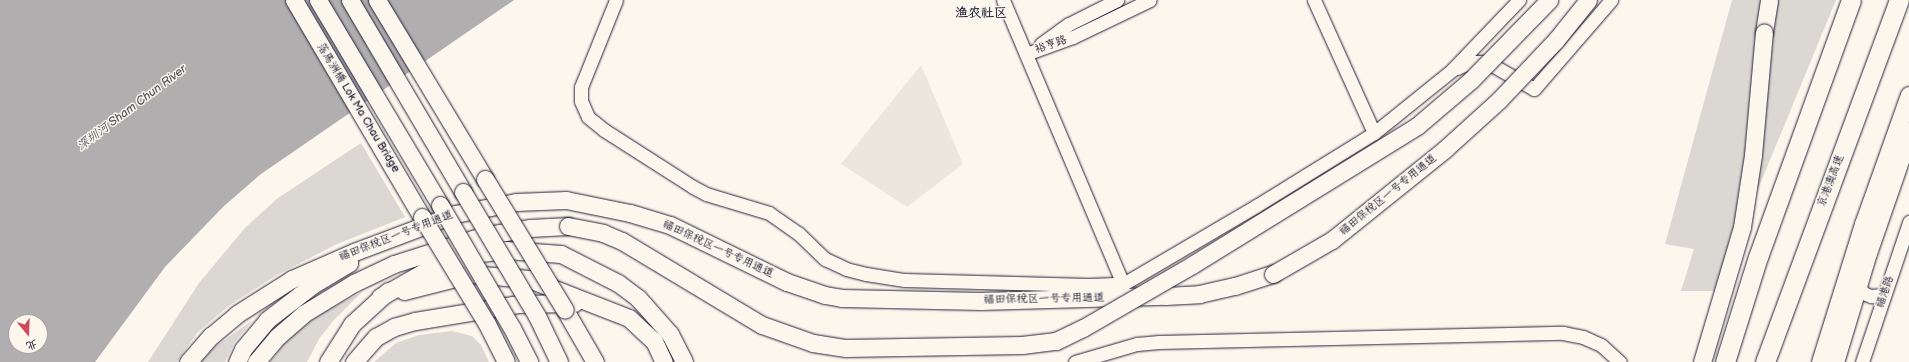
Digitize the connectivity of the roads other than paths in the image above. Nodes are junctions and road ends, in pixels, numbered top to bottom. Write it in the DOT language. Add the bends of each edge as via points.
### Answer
graph roads {
  1 [pos="294,0"];
  2 [pos="318,0"];
  3 [pos="350,0"];
  4 [pos="377,0"];
  5 [pos="616,0"];
  6 [pos="1002,0"];
  7 [pos="1117,0"];
  8 [pos="1150,0"];
  9 [pos="1314,0"];
  10 [pos="1519,0"];
  11 [pos="1549,0"];
  12 [pos="1588,0"];
  13 [pos="1611,0"];
  14 [pos="1769,0"];
  15 [pos="1851,0"];
  16 [pos="1899,0"];
  17 [pos="1026,54"];
  18 [pos="1452,70"];
  19 [pos="1909,95"];
  20 [pos="1374,132"];
  21 [pos="1909,132"];
  22 [pos="1909,222"];
  23 [pos="409,230"];
  24 [pos="463,241"];
  25 [pos="1758,257"];
  26 [pos="1123,284"];
  27 [pos="1858,284"];
  28 [pos="1883,295"];
  29 [pos="380,297"];
  30 [pos="565,310"];
  31 [pos="613,310"];
  32 [pos="188,362"];
  33 [pos="237,362"];
  34 [pos="256,362"];
  35 [pos="328,362"];
  36 [pos="354,362"];
  37 [pos="506,362"];
  38 [pos="529,362"];
  39 [pos="559,362"];
  40 [pos="586,362"];
  41 [pos="595,362"];
  42 [pos="664,362"];
  43 [pos="684,362"];
  44 [pos="1075,362"];
  45 [pos="1620,362"];
  46 [pos="1702,362"];
  47 [pos="1714,362"];
  48 [pos="1725,362"];
  49 [pos="1765,362"];
  50 [pos="1820,362"];
  51 [pos="1834,362"];
  52 [pos="1862,362"];
  1 -- 37 [label="main road, 落馬洲橋 Lok Ma Chau Bridge, bridge" via="487,324"];
  2 -- 38 [label="main road, 落馬洲橋 Lok Ma Chau Bridge, bridge" via="512,328"];
  3 -- 39 [label="main road, bridge" via="537,316"];
  4 -- 30 [label="main road, bridge"];
  5 -- 26 [label="street" via="581,87 581,102 588,117 604,130 693,187 706,194 769,213 798,233 825,259 866,274 905,280 993,284"];
  6 -- 17 [label="street"];
  7 -- 17 [label="street, 裕亨路" via="1069,24"];
  8 -- 17 [label="street, 裕亨路" via="1073,37"];
  9 -- 20 [label="street"];
  10 -- 18 [label="street"];
  11 -- 24 [label="main road, 福田保税区一号专用通道, bridge" via="1471,80 1411,131 1192,265 1056,341 1022,345 846,348 813,343 779,332 743,315 622,241 603,233 568,226 530,228"];
  12 -- 23 [label="main road, 福田保税区一号专用通道, bridge" via="1556,40 1504,95 1445,149 1332,240 1273,274 1199,294 981,301 842,298 808,290 670,225 630,213 566,200 490,205"];
  13 -- 18 [label="street" via="1534,89 1487,62 1471,62"];
  14 -- 46 [label="main road, bridge" via="1753,155 1742,227"];
  15 -- 25 [label="highway, bridge"];
  16 -- 49 [label="highway, 京港澳高速" via="1778,320"];
  17 -- 26 [label="street"];
  18 -- 20 [label="street"];
  19 -- 50 [label="main road" via="1863,224"];
  20 -- 26 [label="street" via="1256,206"];
  21 -- 27 [label="highway"];
  22 -- 28 [label="street, 福港路"];
  23 -- 32 [label="main road, 福田保税区一号专用通道" via="292,279 264,295 211,336"];
  23 -- 33 [label="main road" via="348,263 288,304 256,332"];
  24 -- 29 [label="main road" via="421,265"];
  24 -- 34 [label="main road" via="417,255 372,273 304,314 277,336"];
  25 -- 47 [label="highway, bridge"];
  25 -- 48 [label="highway, bridge"];
  27 -- 28 [label="street" via="1862,293 1871,296"];
  27 -- 51 [label="highway"];
  28 -- 52 [label="street, 福港路"];
  29 -- 31 [label="main road" via="471,274 529,279"];
  29 -- 35 [label="main road" via="352,324"];
  29 -- 43 [label="main road" via="429,270 475,255 506,250 561,254 612,280 638,298 670,334"];
  30 -- 40 [label="main road"];
  30 -- 41 [label="main road"];
  31 -- 36 [label="main road" via="549,302 433,317 394,327 376,338"];
  31 -- 42 [label="main road" via="642,328 654,341"];
  44 -- 45 [label="street" via="1137,344 1159,342 1563,333 1583,337 1600,345"];
}
